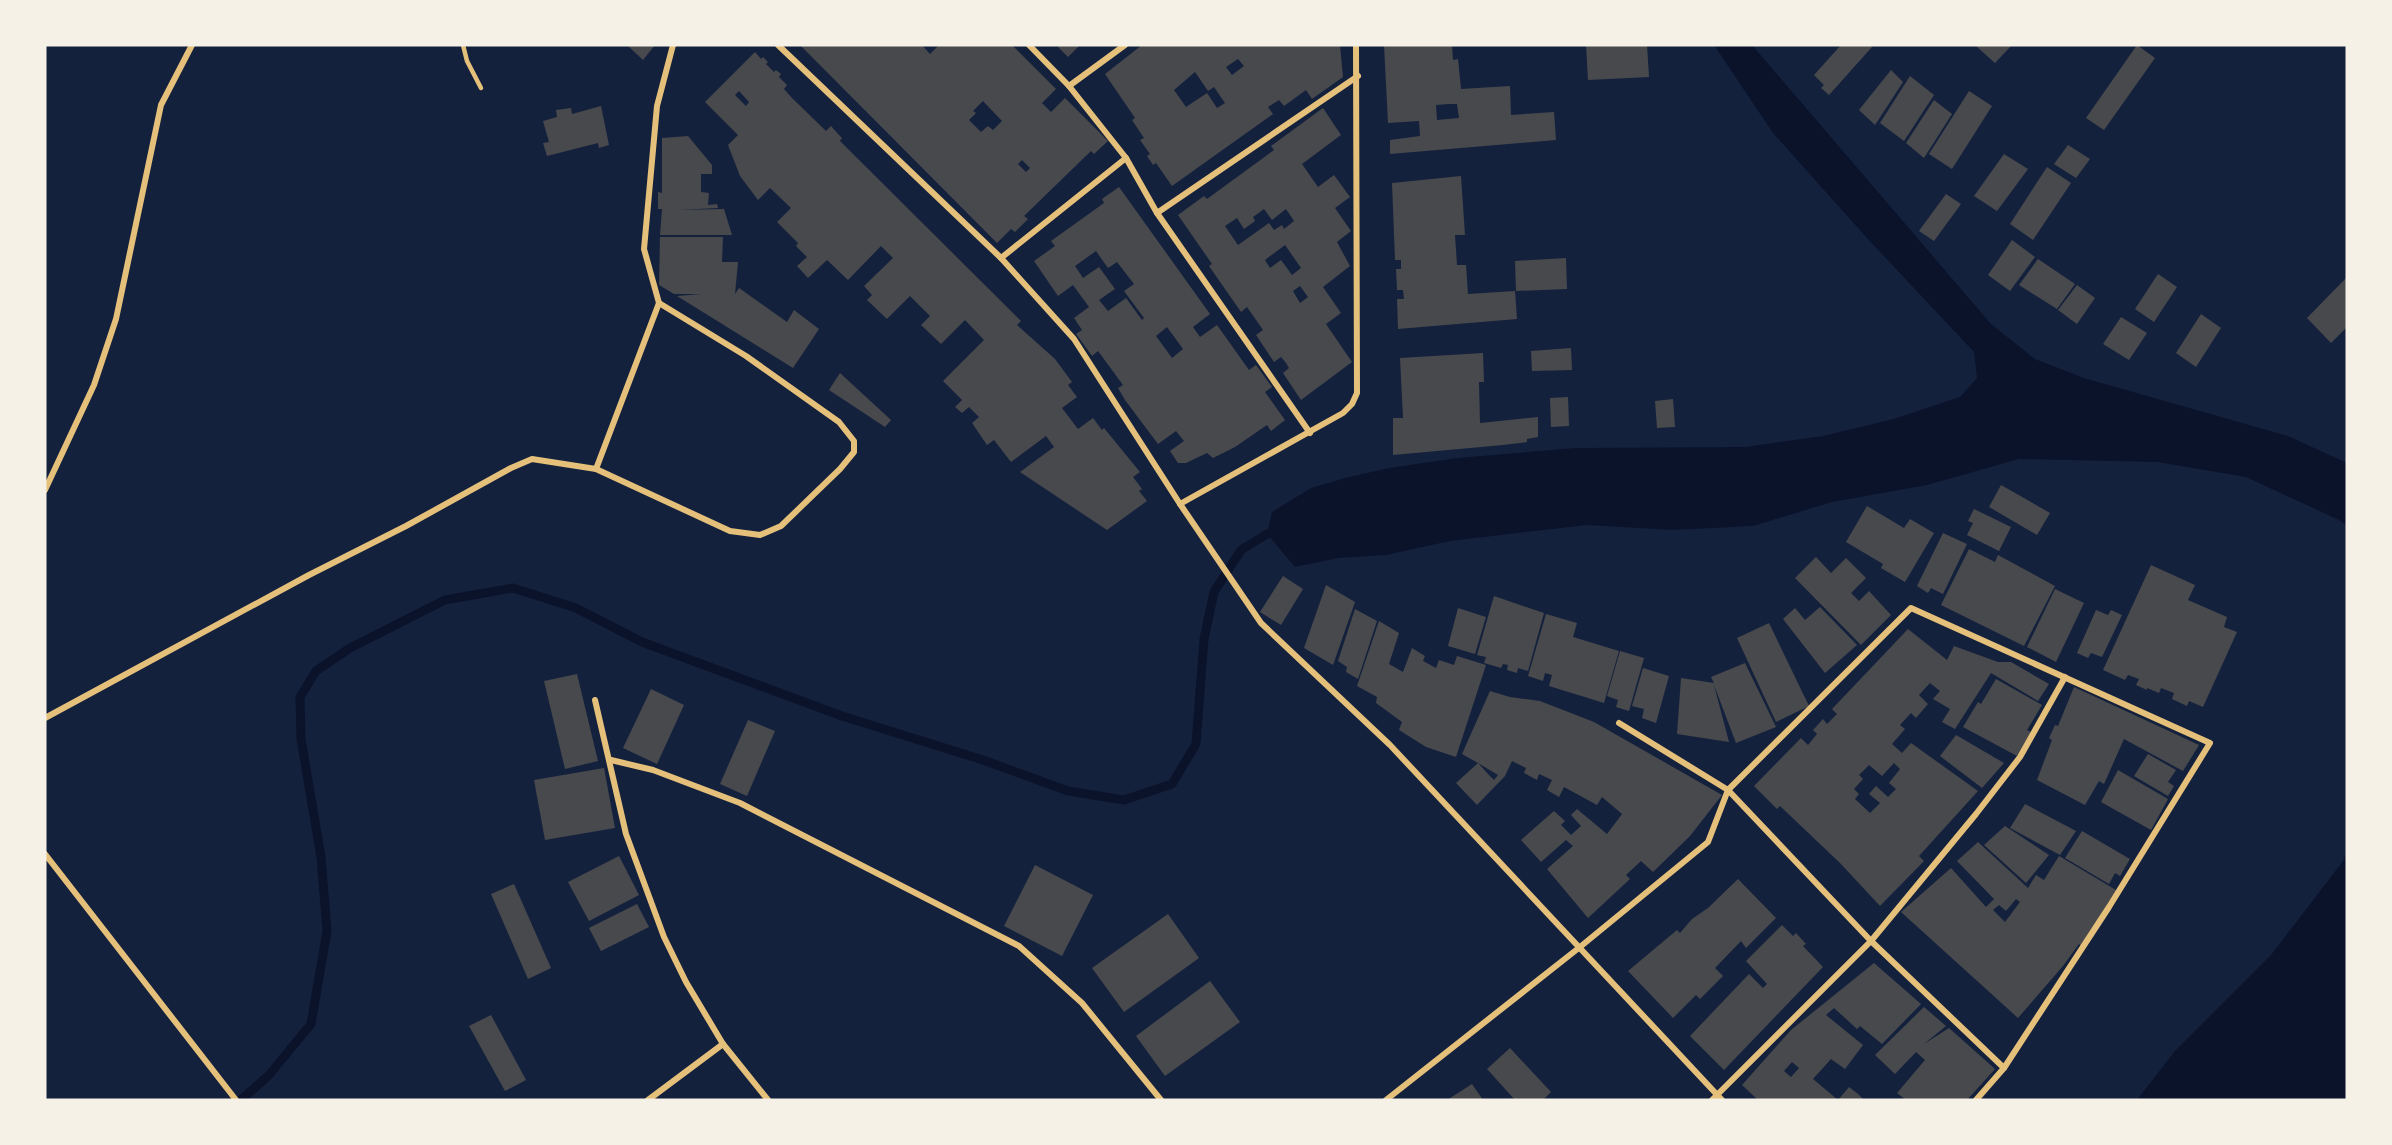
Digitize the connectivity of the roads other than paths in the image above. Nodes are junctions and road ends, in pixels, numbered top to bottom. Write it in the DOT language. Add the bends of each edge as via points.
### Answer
graph roads {
  1 [pos="192,45"];
  2 [pos="463,45"];
  3 [pos="673,45"];
  4 [pos="778,45"];
  5 [pos="1029,45"];
  6 [pos="1125,45"];
  7 [pos="1356,45"];
  8 [pos="1358,76"];
  9 [pos="1069,86"];
  10 [pos="481,88"];
  11 [pos="1126,158"];
  12 [pos="1157,213"];
  13 [pos="1001,258"];
  14 [pos="659,303"];
  15 [pos="1310,433"];
  16 [pos="596,469"];
  17 [pos="45,490"];
  18 [pos="1180,504"];
  19 [pos="2065,677"];
  20 [pos="596,700"];
  21 [pos="45,718"];
  22 [pos="1619,723"];
  23 [pos="610,760"];
  24 [pos="1728,790"];
  25 [pos="45,854"];
  26 [pos="1871,940"];
  27 [pos="1580,948"];
  28 [pos="723,1044"];
  29 [pos="2004,1068"];
  30 [pos="1717,1098"];
  31 [pos="236,1100"];
  32 [pos="648,1100"];
  33 [pos="768,1100"];
  34 [pos="1161,1100"];
  35 [pos="1386,1100"];
  36 [pos="1976,1100"];
  1 -- 17 [label="street" via="161,105 116,319 94,385"];
  2 -- 10 [label="lane"];
  3 -- 14 [label="street" via="657,106 644,249"];
  4 -- 13 [label="street"];
  5 -- 9 [label="street"];
  6 -- 9 [label="street"];
  7 -- 8 [label="street"];
  8 -- 12 [label="street"];
  8 -- 15 [label="street" via="1357,393 1343,413"];
  9 -- 11 [label="street"];
  11 -- 12 [label="street"];
  11 -- 13 [label="street"];
  12 -- 15 [label="street"];
  13 -- 18 [label="street" via="1074,339"];
  14 -- 16 [label="street"];
  14 -- 16 [label="street" via="746,356 839,422 854,441 854,452 781,526 760,535 730,531"];
  15 -- 18 [label="street"];
  16 -- 21 [label="street" via="532,459 511,468"];
  18 -- 27 [label="street" via="1260,623 1390,745"];
  19 -- 24 [label="street" via="1911,608"];
  19 -- 26 [label="street" via="2020,757"];
  19 -- 29 [label="street" via="2210,743"];
  20 -- 23 [label="street"];
  22 -- 24 [label="street"];
  23 -- 28 [label="street" via="626,834 664,937"];
  23 -- 34 [label="street" via="653,770 740,802 1018,946 1082,1003"];
  24 -- 26 [label="street"];
  24 -- 27 [label="street" via="1708,842"];
  25 -- 31 [label="street"];
  26 -- 29 [label="street"];
  26 -- 30 [label="street"];
  27 -- 30 [label="street"];
  27 -- 35 [label="street"];
  28 -- 32 [label="street"];
  28 -- 33 [label="street"];
  29 -- 36 [label="street"];
}
